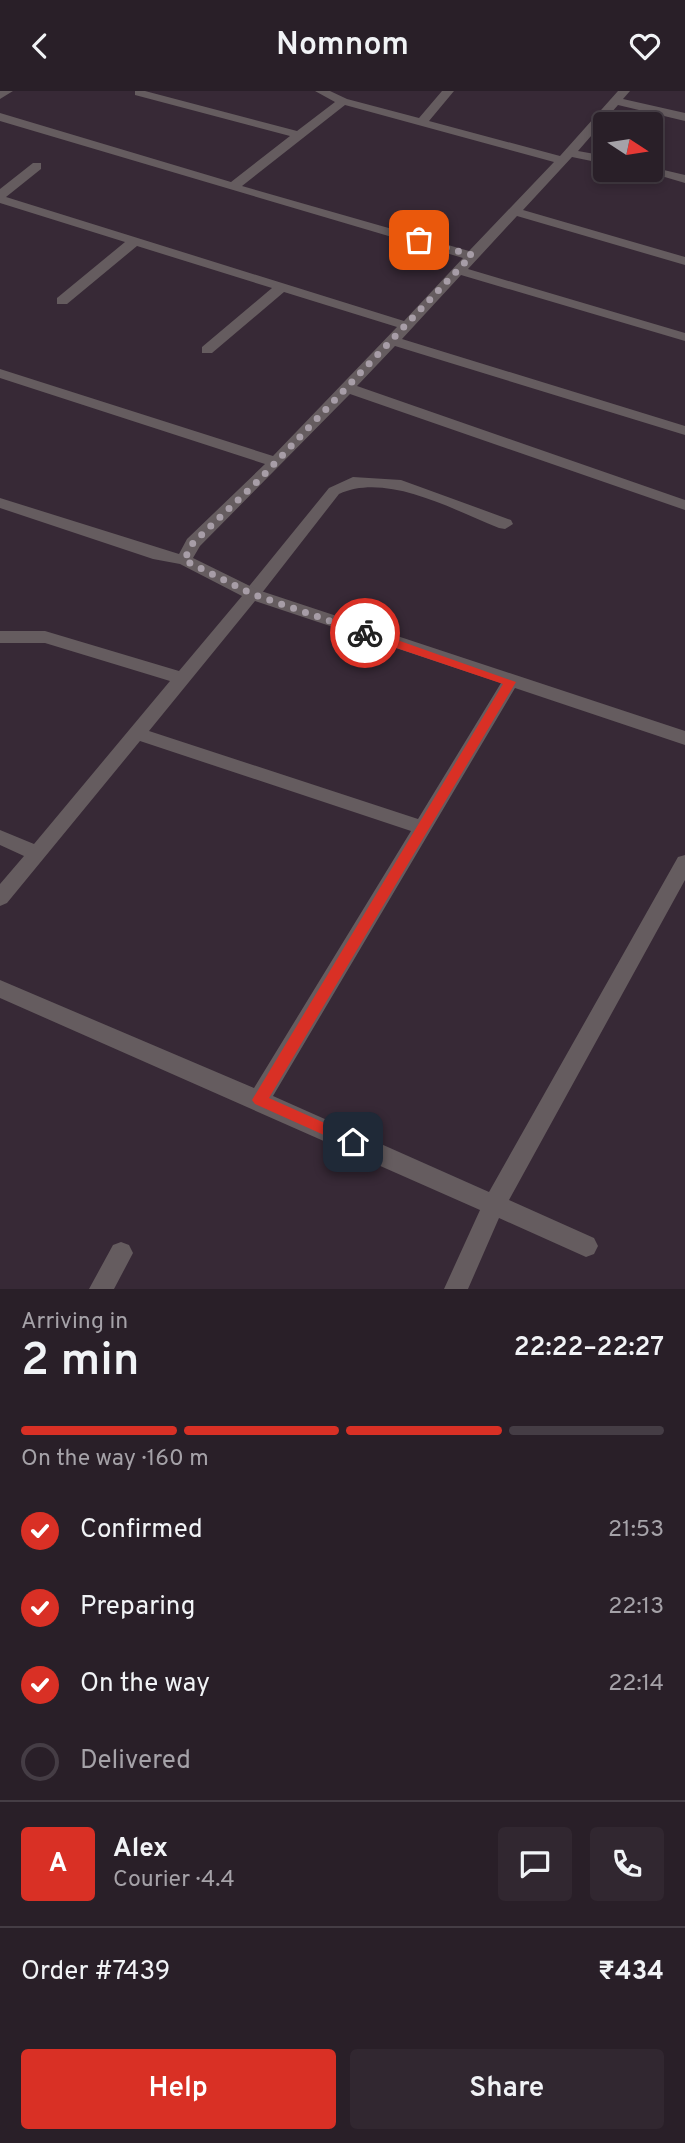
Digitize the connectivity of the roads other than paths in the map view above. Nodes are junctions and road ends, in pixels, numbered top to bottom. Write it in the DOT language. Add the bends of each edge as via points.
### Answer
graph roads {
  1 [pos="7,91"];
  2 [pos="321,91"];
  3 [pos="448,91"];
  4 [pos="139,93"];
  5 [pos="0,96"];
  6 [pos="620,96"];
  7 [pos="343,100"];
  8 [pos="0,117"];
  9 [pos="685,117"];
  10 [pos="421,123"];
  11 [pos="299,135"];
  12 [pos="568,157"];
  13 [pos="593,159"];
  14 [pos="37,166"];
  15 [pos="663,174"];
  16 [pos="685,179"];
  17 [pos="233,187"];
  18 [pos="0,197"];
  19 [pos="514,211"];
  20 [pos="135,241"];
  21 [pos="472,255"];
  22 [pos="685,261"];
  23 [pos="458,270"];
  24 [pos="282,287"];
  25 [pos="62,301"];
  26 [pos="407,326"];
  27 [pos="685,337"];
  28 [pos="394,341"];
  29 [pos="207,350"];
  30 [pos="0,373"];
  31 [pos="348,388"];
  32 [pos="685,432"];
  33 [pos="276,462"];
  34 [pos="0,503"];
  35 [pos="685,505"];
  36 [pos="505,524"];
  37 [pos="184,560"];
  38 [pos="252,594"];
  39 [pos="0,637"];
  40 [pos="183,678"];
  41 [pos="510,682"];
  42 [pos="136,733"];
  43 [pos="685,738"];
  44 [pos="423,828"];
  45 [pos="0,837"];
  46 [pos="37,854"];
  47 [pos="685,862"];
  48 [pos="0,898"];
  49 [pos="0,989"];
  50 [pos="260,1100"];
  51 [pos="494,1205"];
  52 [pos="586,1246"];
  53 [pos="121,1253"];
  54 [pos="101,1289"];
  55 [pos="456,1289"];
  1 -- 5 [label="street"];
  2 -- 7 [label="street"];
  3 -- 10 [label="street"];
  4 -- 11 [label="street"];
  6 -- 9 [label="street"];
  6 -- 12 [label="street"];
  7 -- 10 [label="street"];
  7 -- 11 [label="street"];
  8 -- 17 [label="street"];
  10 -- 12 [label="street"];
  11 -- 17 [label="street"];
  12 -- 13 [label="street"];
  12 -- 19 [label="street"];
  14 -- 18 [label="street"];
  15 -- 16 [label="street"];
  17 -- 21 [label="street"];
  18 -- 20 [label="street"];
  19 -- 21 [label="street"];
  19 -- 22 [label="street"];
  20 -- 24 [label="street"];
  20 -- 25 [label="street"];
  21 -- 23 [label="street"];
  23 -- 26 [label="street"];
  23 -- 27 [label="street"];
  24 -- 26 [label="street"];
  24 -- 29 [label="street"];
  26 -- 28 [label="street"];
  28 -- 31 [label="street"];
  28 -- 32 [label="street"];
  30 -- 33 [label="street"];
  31 -- 33 [label="street"];
  31 -- 35 [label="street"];
  33 -- 37 [label="street" via="193,543"];
  34 -- 37 [label="street"];
  36 -- 38 [label="street" via="396,483 353,482 334,491"];
  37 -- 38 [label="street"];
  38 -- 40 [label="street"];
  38 -- 41 [label="street"];
  39 -- 40 [label="street" via="45,637"];
  40 -- 42 [label="street"];
  41 -- 43 [label="street"];
  41 -- 44 [label="street"];
  42 -- 44 [label="street"];
  42 -- 46 [label="street"];
  44 -- 50 [label="street"];
  45 -- 46 [label="street"];
  46 -- 48 [label="street"];
  47 -- 51 [label="street"];
  49 -- 50 [label="street"];
  50 -- 51 [label="street"];
  51 -- 52 [label="street"];
  51 -- 55 [label="street"];
  53 -- 54 [label="street"];
}
